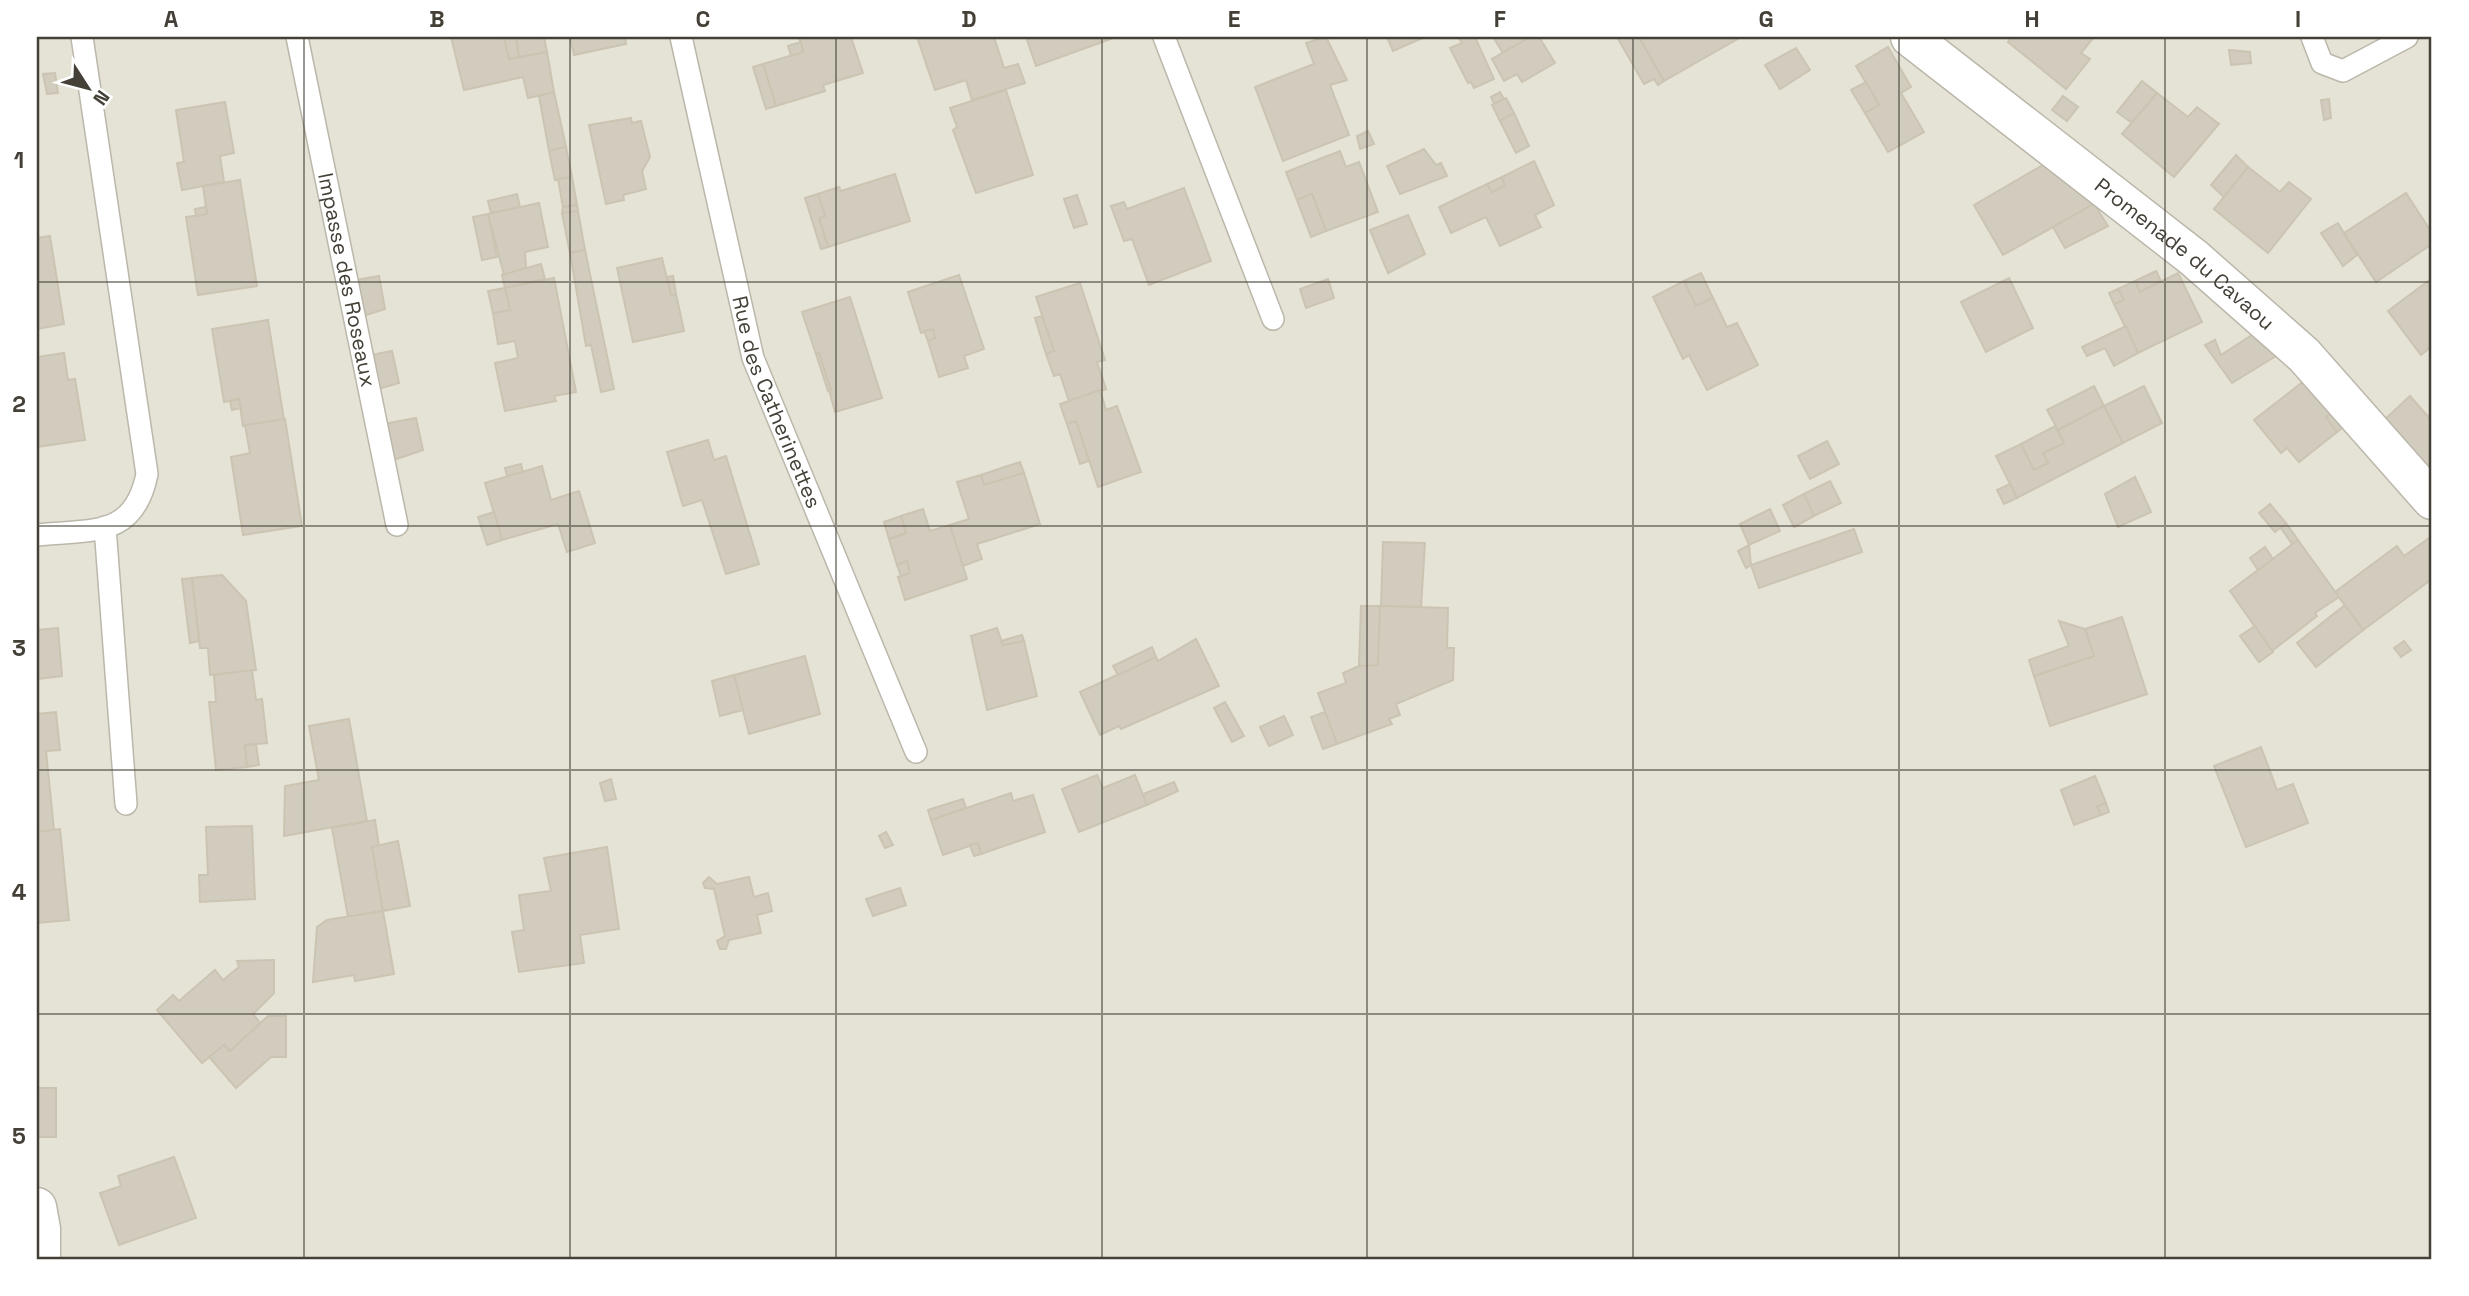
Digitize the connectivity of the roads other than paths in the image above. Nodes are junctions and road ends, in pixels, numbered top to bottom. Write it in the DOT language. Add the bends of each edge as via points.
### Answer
graph roads {
  1 [pos="82,37"];
  2 [pos="297,37"];
  3 [pos="681,37"];
  4 [pos="1164,37"];
  5 [pos="1910,37"];
  6 [pos="2312,37"];
  7 [pos="2407,37"];
  8 [pos="1273,319"];
  9 [pos="2432,500"];
  10 [pos="397,525"];
  11 [pos="105,527"];
  12 [pos="37,535"];
  13 [pos="916,752"];
  14 [pos="126,804"];
  15 [pos="37,1207"];
  16 [pos="41,1259"];
  1 -- 11 [label="lane" via="146,474 142,499 128,517"];
  2 -- 10 [label="lane, Impasse des Roseaux"];
  3 -- 13 [label="lane, Rue des Catherinettes" via="753,358"];
  4 -- 8 [label="lane"];
  5 -- 9 [label="street, Promenade du Cavaou" via="2194,258 2294,346"];
  6 -- 7 [label="lane" via="2322,63 2343,71"];
  11 -- 12 [label="lane"];
  11 -- 14 [label="lane"];
  15 -- 16 [label="street"];
}
